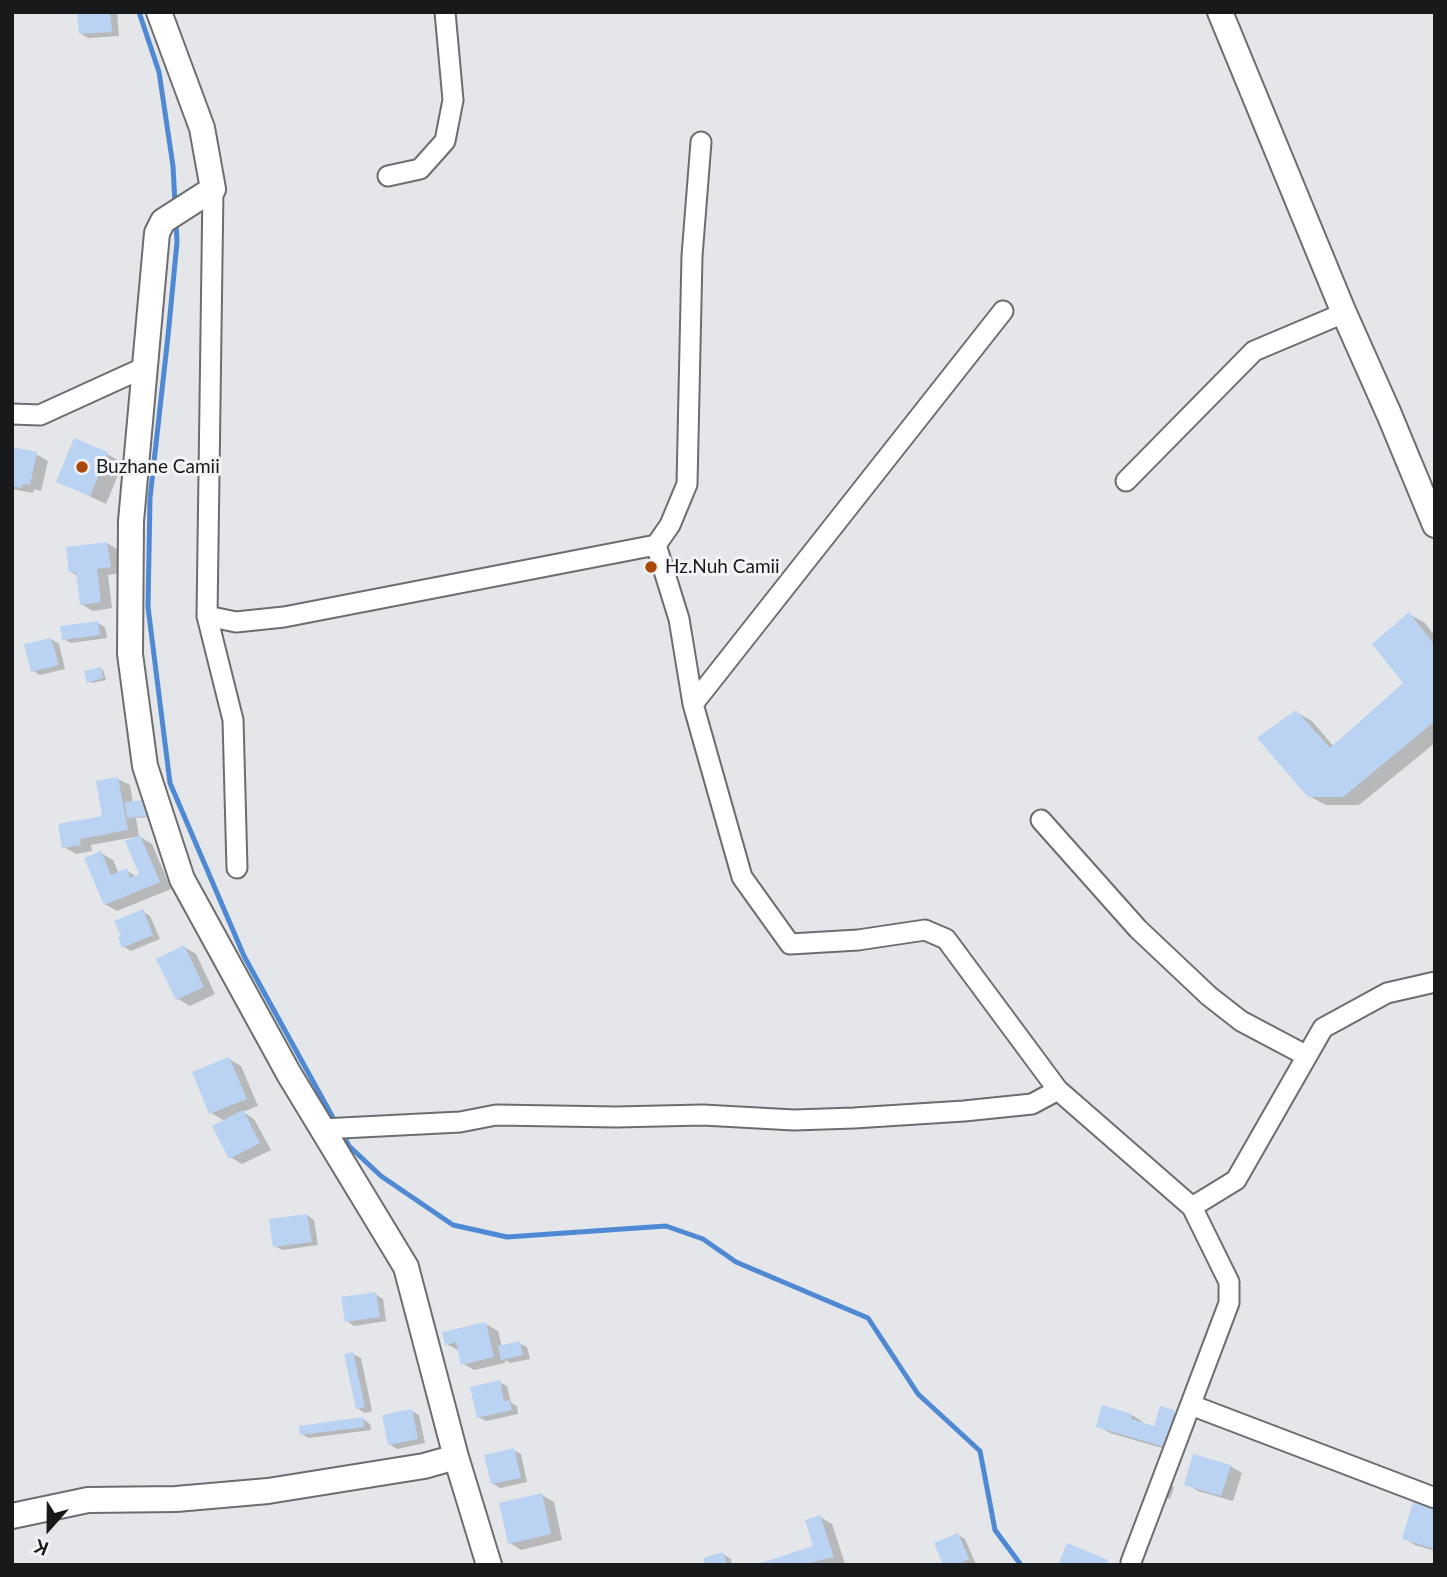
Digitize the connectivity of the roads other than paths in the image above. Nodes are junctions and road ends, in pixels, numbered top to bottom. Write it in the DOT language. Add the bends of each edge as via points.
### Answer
graph roads {
  1 [pos="159,12"];
  2 [pos="445,12"];
  3 [pos="1220,12"];
  4 [pos="701,142"];
  5 [pos="388,176"];
  6 [pos="213,189"];
  7 [pos="1003,311"];
  8 [pos="1343,313"];
  9 [pos="143,368"];
  10 [pos="12,414"];
  11 [pos="1126,481"];
  12 [pos="1435,525"];
  13 [pos="656,545"];
  14 [pos="207,616"];
  15 [pos="693,704"];
  16 [pos="1041,820"];
  17 [pos="237,868"];
  18 [pos="1435,982"];
  19 [pos="1307,1056"];
  20 [pos="1058,1090"];
  21 [pos="322,1129"];
  22 [pos="1192,1207"];
  23 [pos="1191,1405"];
  24 [pos="456,1457"];
  25 [pos="1435,1498"];
  26 [pos="12,1516"];
  27 [pos="1131,1562"];
  28 [pos="489,1565"];
  1 -- 6 [label="street" via="202,128"];
  2 -- 5 [label="street" via="453,100 445,141 421,169"];
  3 -- 8 [label="street"];
  4 -- 13 [label="street" via="692,256 687,484"];
  6 -- 9 [label="street" via="163,221 157,233"];
  6 -- 14 [label="street"];
  7 -- 15 [label="street"];
  8 -- 11 [label="street" via="1254,351"];
  8 -- 12 [label="street"];
  9 -- 10 [label="street" via="40,415"];
  9 -- 21 [label="street" via="131,521 130,654 145,766 182,879"];
  13 -- 14 [label="street" via="284,617 236,622"];
  13 -- 15 [label="street" via="679,619"];
  14 -- 17 [label="street" via="233,720"];
  15 -- 20 [label="street" via="742,877 790,944 925,930 946,939"];
  16 -- 19 [label="street" via="1138,929 1209,996 1241,1021"];
  18 -- 19 [label="street" via="1387,993 1323,1028"];
  19 -- 22 [label="street" via="1236,1180"];
  20 -- 21 [label="street" via="1032,1104 854,1118 496,1115 460,1122"];
  20 -- 22 [label="street"];
  21 -- 24 [label="street" via="406,1267"];
  22 -- 23 [label="street" via="1229,1282 1229,1303"];
  23 -- 25 [label="street"];
  23 -- 27 [label="street"];
  24 -- 26 [label="street" via="268,1491 88,1500"];
  24 -- 28 [label="street"];
}
